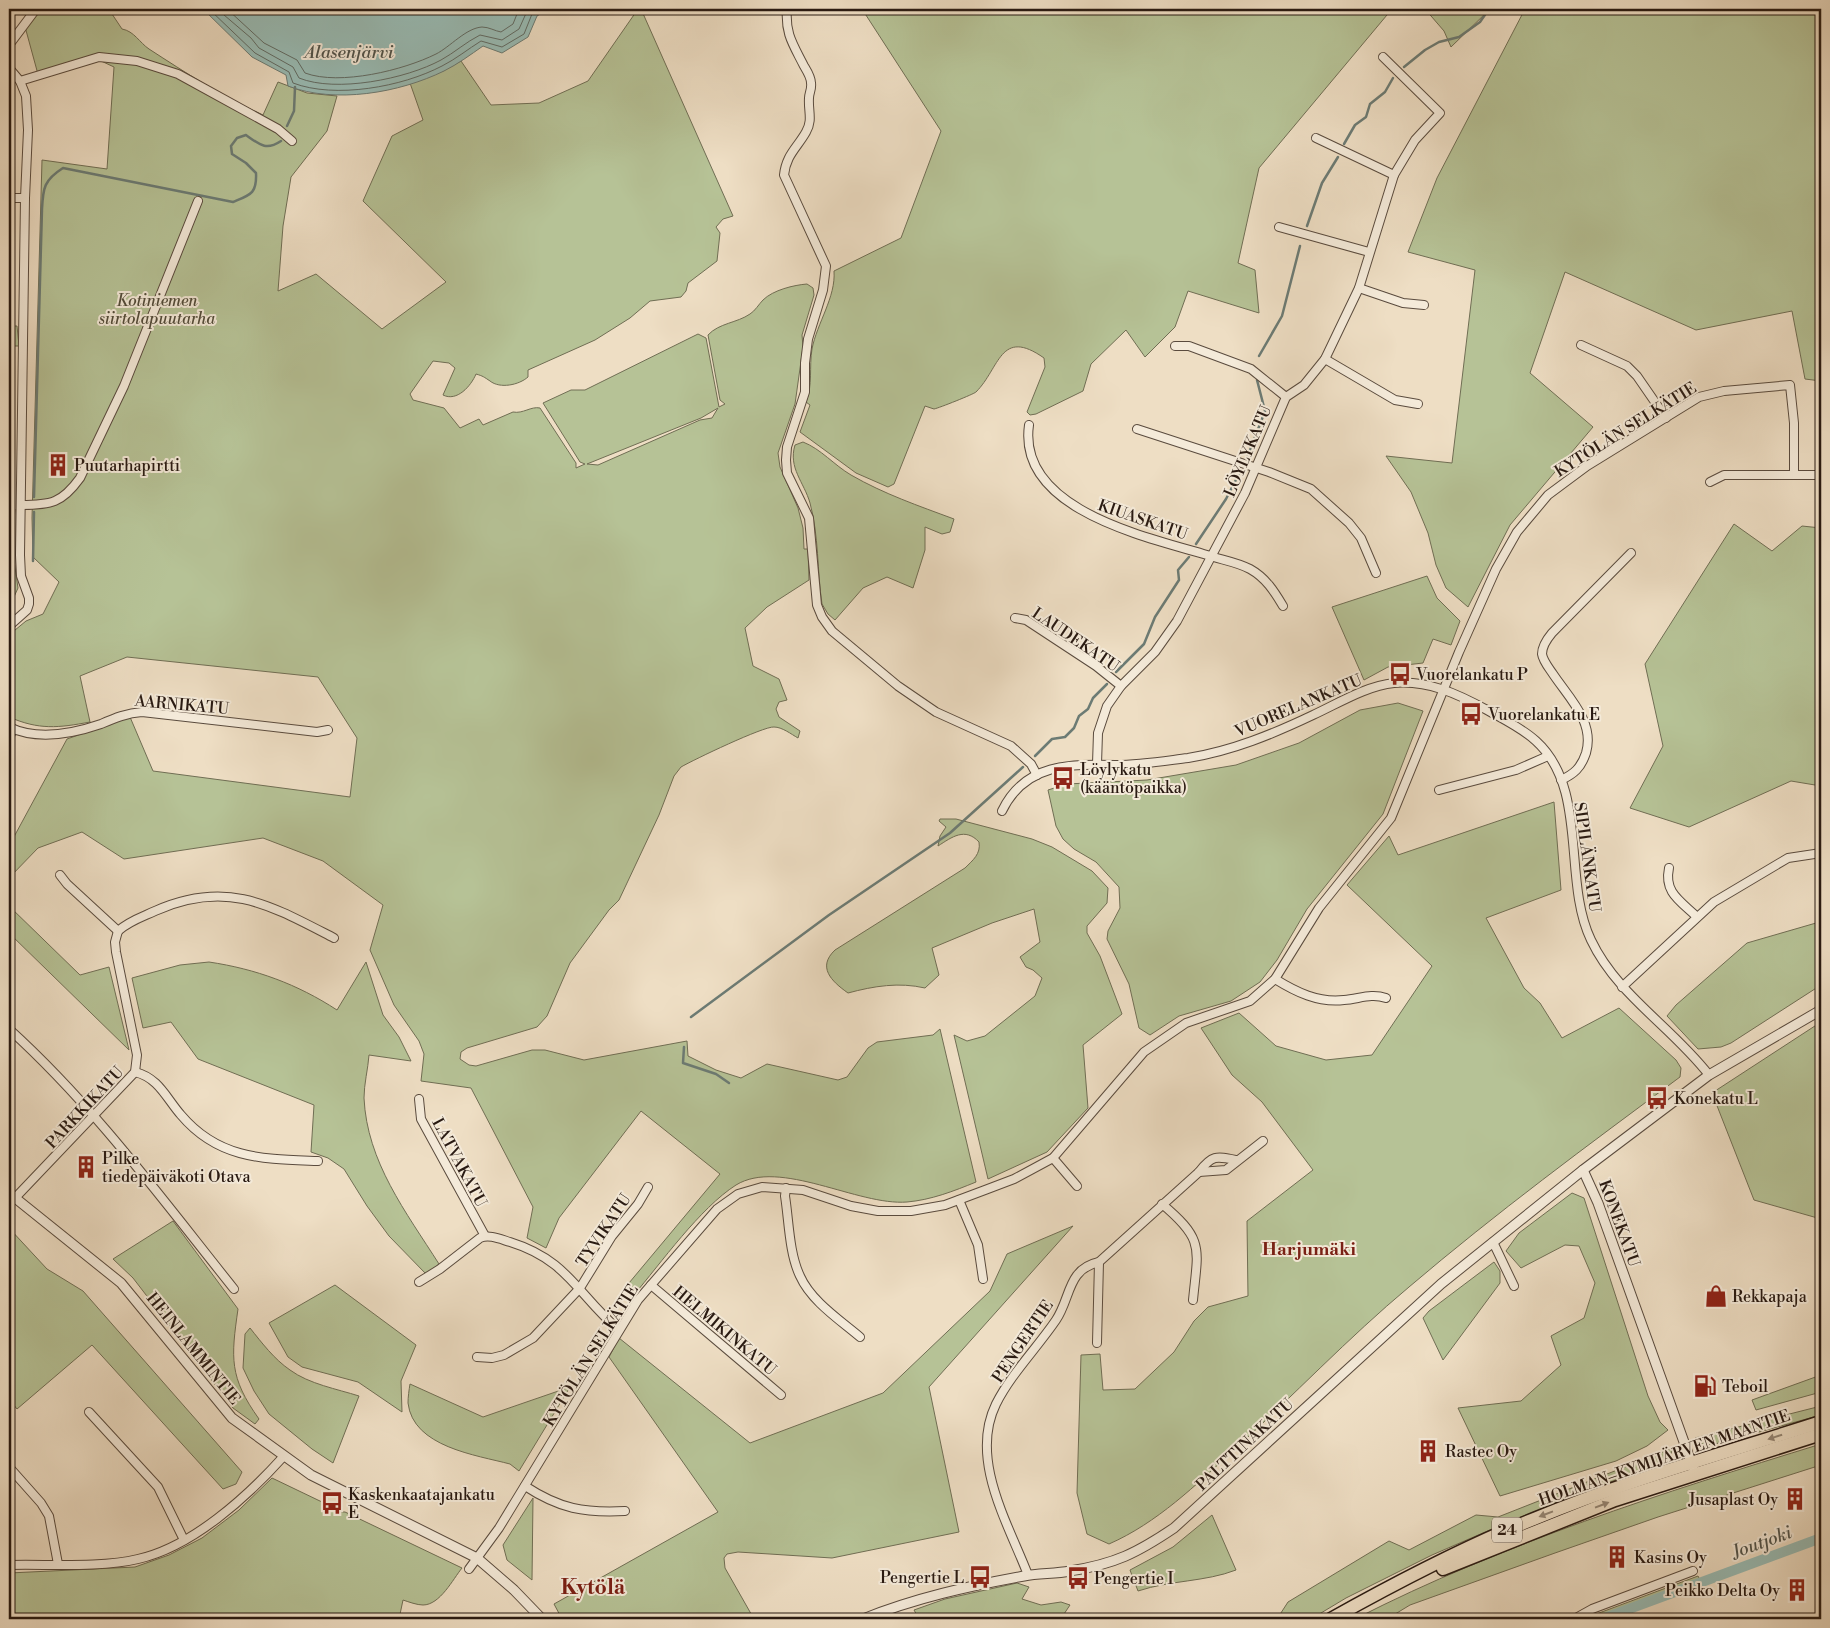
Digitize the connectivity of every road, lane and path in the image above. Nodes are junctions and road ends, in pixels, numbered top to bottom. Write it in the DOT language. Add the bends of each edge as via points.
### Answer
graph roads {
  1 [pos="36,9"];
  2 [pos="787,9"];
  3 [pos="9,46"];
  4 [pos="1383,57"];
  5 [pos="9,68"];
  6 [pos="20,81"];
  7 [pos="1316,138"];
  8 [pos="292,142"];
  9 [pos="1394,175"];
  10 [pos="9,198"];
  11 [pos="25,198"];
  12 [pos="198,201"];
  13 [pos="1279,227"];
  14 [pos="1370,252"];
  15 [pos="1359,288"];
  16 [pos="1424,305"];
  17 [pos="1581,345"];
  18 [pos="1175,346"];
  19 [pos="1325,360"];
  20 [pos="1286,397"];
  21 [pos="1418,404"];
  22 [pos="1666,418"];
  23 [pos="1029,425"];
  24 [pos="1137,429"];
  25 [pos="1256,469"];
  26 [pos="1794,475"];
  27 [pos="1821,475"];
  28 [pos="1710,482"];
  29 [pos="22,504"];
  30 [pos="1631,553"];
  31 [pos="1212,557"];
  32 [pos="1376,573"];
  33 [pos="1283,606"];
  34 [pos="1015,618"];
  35 [pos="9,626"];
  36 [pos="1121,686"];
  37 [pos="1443,689"];
  38 [pos="11,728"];
  39 [pos="328,730"];
  40 [pos="9,738"];
  41 [pos="1548,756"];
  42 [pos="1097,764"];
  43 [pos="1037,775"];
  44 [pos="1561,780"];
  45 [pos="1439,790"];
  46 [pos="1002,811"];
  47 [pos="1821,853"];
  48 [pos="1669,868"];
  49 [pos="60,875"];
  50 [pos="1696,916"];
  51 [pos="118,931"];
  52 [pos="334,938"];
  53 [pos="1275,979"];
  54 [pos="1622,987"];
  55 [pos="1386,998"];
  56 [pos="1821,1010"];
  57 [pos="9,1029"];
  58 [pos="135,1072"];
  59 [pos="1709,1075"];
  60 [pos="419,1099"];
  61 [pos="96,1116"];
  62 [pos="1263,1141"];
  63 [pos="1053,1158"];
  64 [pos="1236,1160"];
  65 [pos="318,1161"];
  66 [pos="1583,1170"];
  67 [pos="1199,1172"];
  68 [pos="1077,1186"];
  69 [pos="648,1187"];
  70 [pos="786,1188"];
  71 [pos="12,1196"];
  72 [pos="959,1200"];
  73 [pos="1162,1204"];
  74 [pos="485,1236"];
  75 [pos="1493,1242"];
  76 [pos="1099,1262"];
  77 [pos="983,1279"];
  78 [pos="419,1282"];
  79 [pos="651,1285"];
  80 [pos="1514,1286"];
  81 [pos="580,1288"];
  82 [pos="234,1289"];
  83 [pos="1194,1300"];
  84 [pos="619,1330"];
  85 [pos="860,1337"];
  86 [pos="1097,1343"];
  87 [pos="477,1357"];
  88 [pos="781,1395"];
  89 [pos="88,1412"];
  90 [pos="1821,1422"];
  91 [pos="1821,1434"];
  92 [pos="283,1457"];
  93 [pos="9,1466"];
  94 [pos="1693,1469"];
  95 [pos="525,1486"];
  96 [pos="625,1511"];
  97 [pos="184,1540"];
  98 [pos="477,1558"];
  99 [pos="58,1564"];
  100 [pos="9,1565"];
  101 [pos="469,1569"];
  102 [pos="1694,1571"];
  103 [pos="1028,1575"];
  104 [pos="542,1619"];
  105 [pos="863,1619"];
  106 [pos="1332,1619"];
  107 [pos="1574,1619"];
  1 -- 3 [label="street"];
  2 -- 43 [label="street" via="788,35 812,84 809,98 811,114 806,133 789,154 784,175 826,266 808,339 805,392 787,447 786,460 787,473 809,518 817,605 832,631 898,686 936,712 1012,746 1031,764"];
  4 -- 9 [label="street, LÖYLYKATU" via="1440,112 1415,140"];
  5 -- 6 [label="street"];
  6 -- 8 [label="street" via="99,58 137,61 178,74 271,125"];
  6 -- 11 [label="street" via="26,96 28,130"];
  7 -- 9 [label="street"];
  9 -- 14 [label="street, LÖYLYKATU"];
  10 -- 11 [label="street"];
  11 -- 29 [label="street"];
  12 -- 29 [label="street" via="124,386 80,478 71,491 56,503"];
  13 -- 14 [label="street"];
  14 -- 15 [label="street, LÖYLYKATU"];
  15 -- 16 [label="street" via="1403,303"];
  15 -- 19 [label="street, LÖYLYKATU"];
  17 -- 22 [label="street" via="1627,366"];
  18 -- 20 [label="street" via="1188,346 1251,370"];
  19 -- 20 [label="street, LÖYLYKATU" via="1304,386"];
  19 -- 21 [label="street" via="1395,400"];
  20 -- 25 [label="street, LÖYLYKATU"];
  22 -- 26 [label="street, KYTÖLÄN SELKÄTIE" via="1711,393 1790,385"];
  22 -- 37 [label="street, KYTÖLÄN SELKÄTIE" via="1565,481 1531,514 1503,556"];
  23 -- 31 [label="street, KIUASKATU" via="1028,444 1039,474 1075,507 1093,517"];
  24 -- 25 [label="street"];
  25 -- 31 [label="street, LÖYLYKATU"];
  25 -- 32 [label="street" via="1301,484 1321,496 1361,538"];
  26 -- 27 [label="street"];
  26 -- 28 [label="street" via="1724,475"];
  29 -- 35 [label="street" via="21,576 29,604 27,610"];
  30 -- 44 [label="street" via="1552,633 1543,647 1545,661 1578,708 1588,730 1588,745 1580,768"];
  31 -- 33 [label="street, KIUASKATU" via="1252,570 1269,584"];
  31 -- 36 [label="street, LÖYLYKATU" via="1166,638"];
  34 -- 36 [label="street, LAUDEKATU" via="1026,620"];
  36 -- 42 [label="street, LÖYLYKATU" via="1102,719 1096,742"];
  37 -- 41 [label="street, SIPILÄNKATU" via="1523,731 1538,742"];
  37 -- 42 [label="street, VUORELANKATU" via="1410,684 1383,685 1282,729 1223,750 1141,764"];
  37 -- 53 [label="street, KYTÖLÄN SELKÄTIE" via="1390,818 1319,908"];
  38 -- 39 [label="street, AARNIKATU" via="55,735 76,732 128,713 142,712 317,732"];
  38 -- 40 [label="street"];
  41 -- 44 [label="street, SIPILÄNKATU"];
  41 -- 45 [label="street" via="1516,770"];
  42 -- 43 [label="street, VUORELANKATU" via="1054,768"];
  43 -- 46 [label="street, VUORELANKATU" via="1015,788"];
  44 -- 54 [label="street, SIPILÄNKATU" via="1570,815 1580,910 1605,966"];
  47 -- 50 [label="street" via="1801,854 1774,865"];
  48 -- 50 [label="street" via="1666,880 1670,890"];
  49 -- 51 [label="street"];
  50 -- 54 [label="street"];
  51 -- 52 [label="street" via="126,924 170,904 218,896 261,903"];
  51 -- 58 [label="street, PARKKIKATU" via="116,952 137,1055"];
  53 -- 55 [label="street" via="1320,1000 1377,995"];
  53 -- 63 [label="street, KYTÖLÄN SELKÄTIE" via="1250,1001 1186,1024 1144,1052"];
  54 -- 59 [label="street, SIPILÄNKATU" via="1690,1050"];
  56 -- 59 [label="street, KONEKATU"];
  57 -- 61 [label="street"];
  58 -- 61 [label="street, PARKKIKATU"];
  58 -- 65 [label="street" via="154,1080 182,1117 220,1147 260,1159"];
  59 -- 66 [label="street, KONEKATU"];
  60 -- 74 [label="street, LATVAKATU" via="421,1119"];
  61 -- 71 [label="street, PARKKIKATU"];
  61 -- 82 [label="street"];
  62 -- 64 [label="street"];
  63 -- 68 [label="street"];
  63 -- 72 [label="street, KYTÖLÄN SELKÄTIE" via="1014,1179"];
  64 -- 67 [label="street" via="1220,1172"];
  64 -- 67 [label="street, PENGERTIE" via="1216,1157 1208,1160"];
  66 -- 75 [label="street, PALTTINAKATU"];
  66 -- 94 [label="street, KONEKATU" via="1598,1203"];
  67 -- 73 [label="street, PENGERTIE"];
  69 -- 81 [label="street, TYVIKATU"];
  70 -- 72 [label="street, KYTÖLÄN SELKÄTIE" via="878,1211 911,1211"];
  70 -- 79 [label="street, KYTÖLÄN SELKÄTIE" via="762,1187 738,1194 717,1209"];
  70 -- 85 [label="street" via="794,1258 800,1276 812,1294"];
  71 -- 92 [label="street, HEINLAMMINTIE" via="121,1284 232,1418"];
  72 -- 77 [label="street" via="978,1245"];
  73 -- 76 [label="street, PENGERTIE"];
  73 -- 83 [label="street" via="1185,1223 1194,1236 1197,1255"];
  74 -- 78 [label="street"];
  74 -- 81 [label="street" via="536,1252 558,1266"];
  75 -- 80 [label="street"];
  75 -- 103 [label="street, PALTTINAKATU" via="1434,1290 1174,1528 1139,1551 1106,1564 1068,1572"];
  76 -- 86 [label="street"];
  76 -- 103 [label="street, PENGERTIE" via="1082,1268 1073,1280 1057,1318 996,1403 986,1430 987,1459 994,1488"];
  79 -- 84 [label="street, KYTÖLÄN SELKÄTIE"];
  79 -- 88 [label="street, HELMIKINKATU"];
  81 -- 84 [label="street"];
  81 -- 87 [label="street, TYVIKATU" via="533,1338 492,1358"];
  84 -- 95 [label="street, KYTÖLÄN SELKÄTIE"];
  89 -- 97 [label="street" via="158,1487"];
  90 -- 94 [label="highway, HOLMAN–KYMIJÄRVEN MAANTIE / 24, one-way"];
  91 -- 94 [label="highway, HOLMAN–KYMIJÄRVEN MAANTIE / 24"];
  92 -- 97 [label="street" via="211,1524"];
  92 -- 98 [label="street, HEINLAMMINTIE" via="343,1493"];
  93 -- 99 [label="street" via="49,1516"];
  94 -- 106 [label="highway, HOLMAN–KYMIJÄRVEN MAANTIE / 24" via="1582,1500 1501,1532"];
  95 -- 96 [label="street" via="570,1508 593,1512"];
  95 -- 98 [label="street, KYTÖLÄN SELKÄTIE"];
  97 -- 99 [label="street" via="138,1560"];
  98 -- 101 [label="street, KYTÖLÄN SELKÄTIE"];
  98 -- 104 [label="street, HEINLAMMINTIE"];
  99 -- 100 [label="street"];
  102 -- 107 [label="street" via="1592,1609"];
  103 -- 105 [label="street, PALTTINAKATU" via="904,1603"];
}
